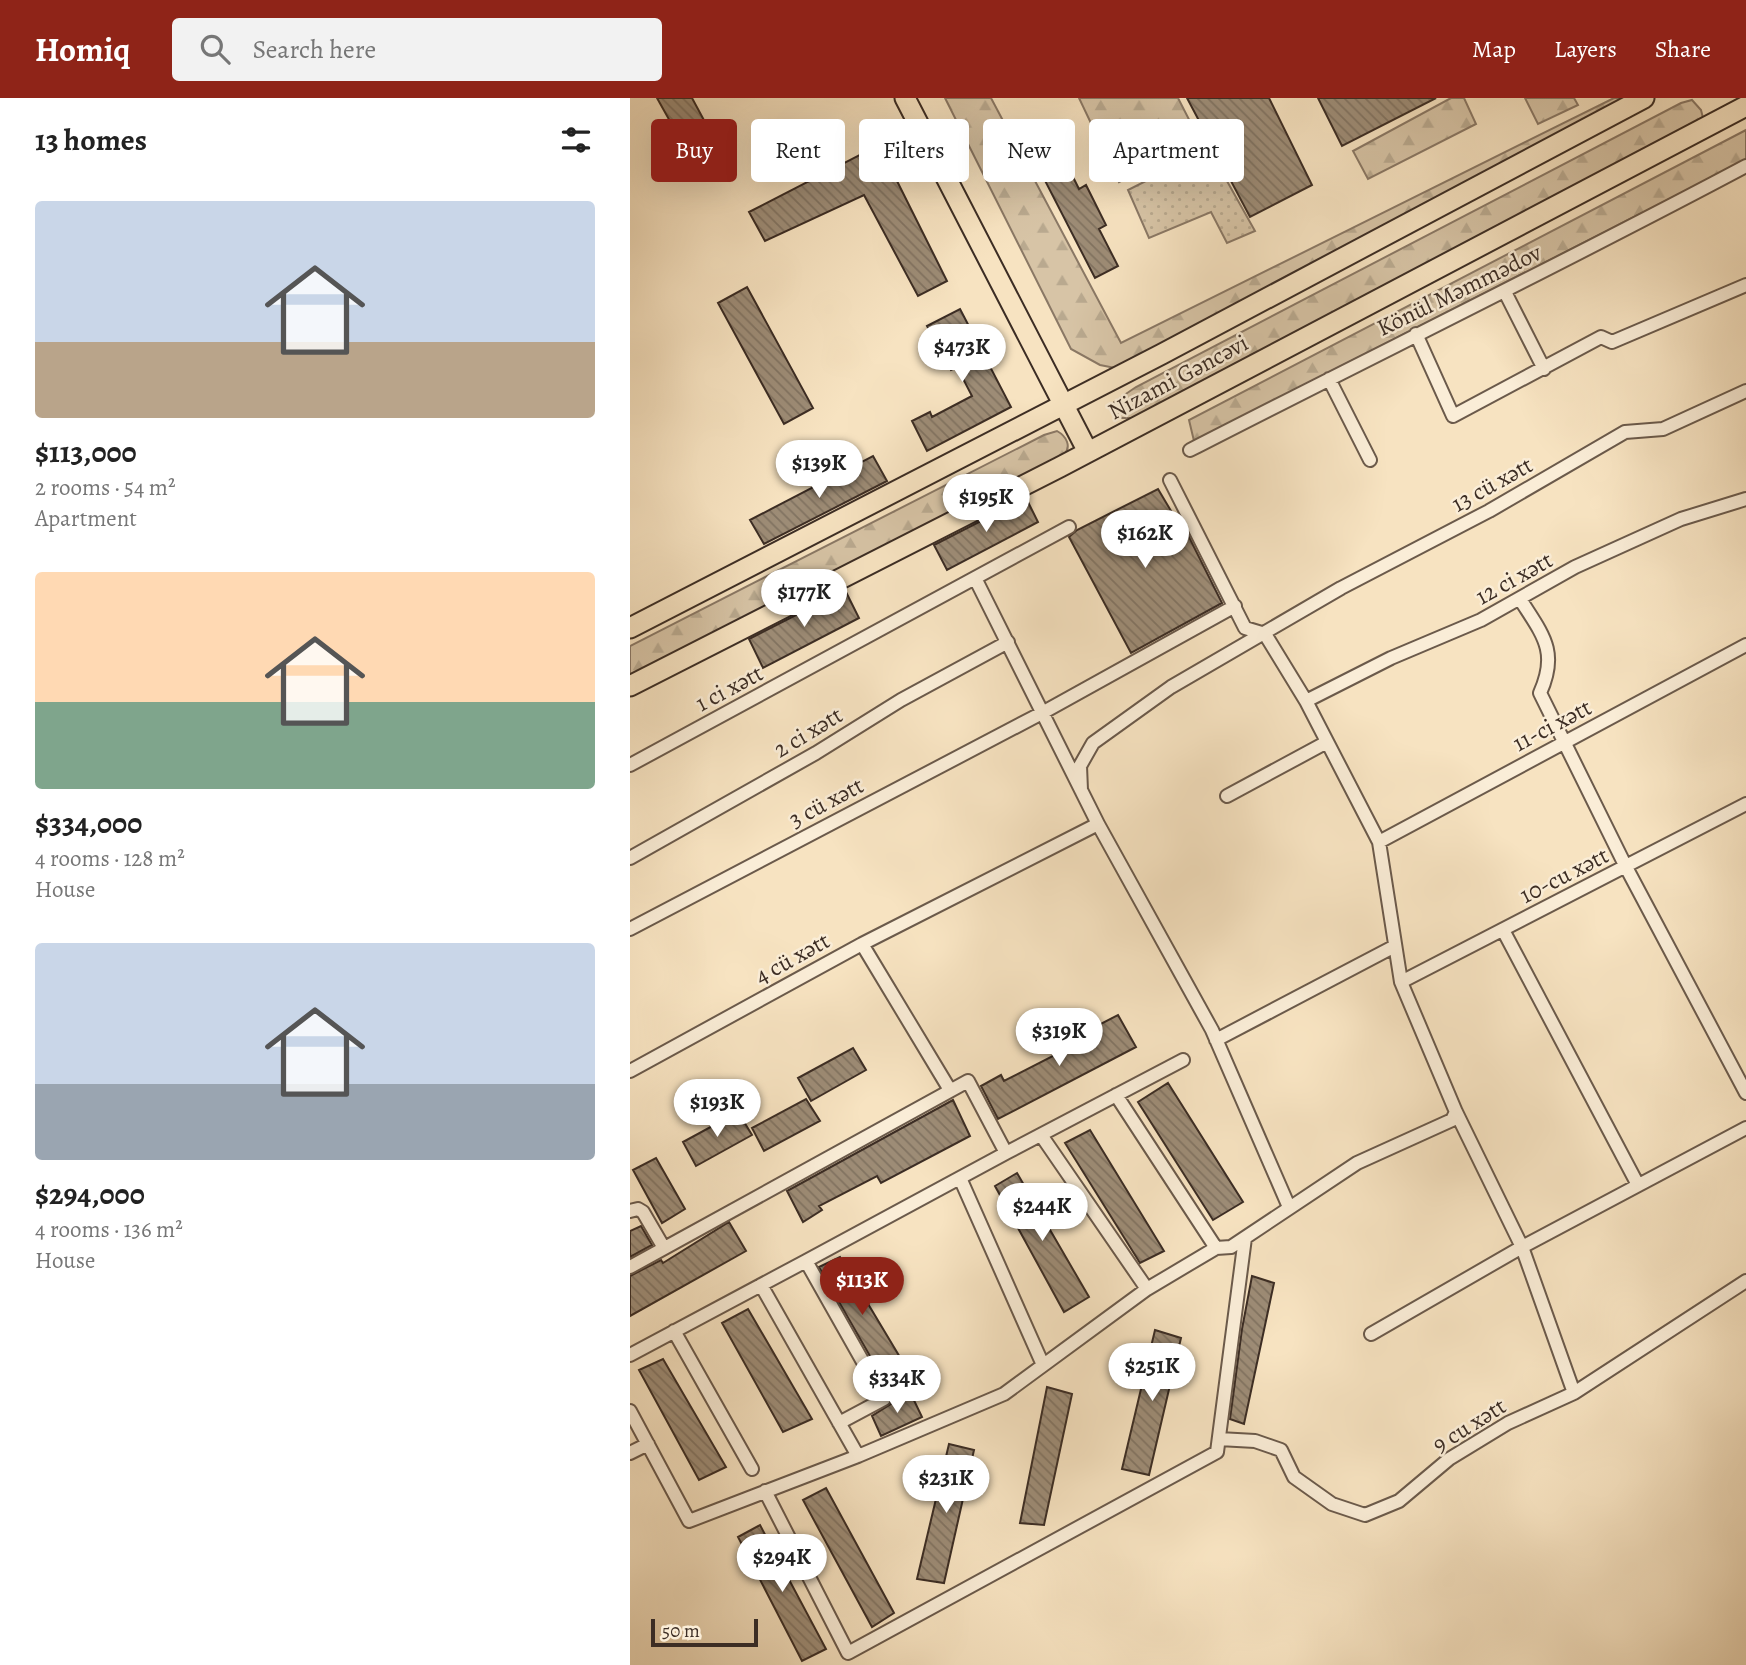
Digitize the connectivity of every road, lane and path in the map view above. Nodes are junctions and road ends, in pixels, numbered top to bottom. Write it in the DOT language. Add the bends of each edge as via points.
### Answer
graph roads {
  1 [pos="905,98"];
  2 [pos="1644,98"];
  3 [pos="1746,106"];
  4 [pos="1746,166"];
  5 [pos="1746,285"];
  6 [pos="1505,292"];
  7 [pos="1416,334"];
  8 [pos="1544,369"];
  9 [pos="1329,379"];
  10 [pos="1746,391"];
  11 [pos="1064,403"];
  12 [pos="1190,450"];
  13 [pos="1088,452"];
  14 [pos="1370,460"];
  15 [pos="1170,480"];
  16 [pos="1746,499"];
  17 [pos="1069,527"];
  18 [pos="975,578"];
  19 [pos="1520,599"];
  20 [pos="1235,606"];
  21 [pos="630,628"];
  22 [pos="1265,634"];
  23 [pos="1008,642"];
  24 [pos="1746,645"];
  25 [pos="630,686"];
  26 [pos="1306,701"];
  27 [pos="1042,713"];
  28 [pos="1327,742"];
  29 [pos="1566,742"];
  30 [pos="630,765"];
  31 [pos="1082,790"];
  32 [pos="1227,796"];
  33 [pos="1746,804"];
  34 [pos="1098,824"];
  35 [pos="1379,842"];
  36 [pos="630,858"];
  37 [pos="1626,867"];
  38 [pos="630,929"];
  39 [pos="1503,930"];
  40 [pos="862,944"];
  41 [pos="1395,946"];
  42 [pos="1401,982"];
  43 [pos="1216,1041"];
  44 [pos="1183,1060"];
  45 [pos="630,1071"];
  46 [pos="950,1090"];
  47 [pos="1746,1093"];
  48 [pos="1116,1095"];
  49 [pos="1456,1112"];
  50 [pos="1746,1128"];
  51 [pos="1041,1135"];
  52 [pos="1006,1153"];
  53 [pos="960,1178"];
  54 [pos="1639,1185"];
  55 [pos="1289,1207"];
  56 [pos="630,1211"];
  57 [pos="1245,1238"];
  58 [pos="1522,1247"];
  59 [pos="664,1248"];
  60 [pos="1216,1248"];
  61 [pos="806,1261"];
  62 [pos="630,1267"];
  63 [pos="1746,1281"];
  64 [pos="761,1285"];
  65 [pos="1147,1289"];
  66 [pos="674,1331"];
  67 [pos="1371,1334"];
  68 [pos="630,1354"];
  69 [pos="1043,1365"];
  70 [pos="1574,1393"];
  71 [pos="630,1411"];
  72 [pos="839,1423"];
  73 [pos="1219,1439"];
  74 [pos="648,1444"];
  75 [pos="630,1453"];
  76 [pos="858,1456"];
  77 [pos="752,1469"];
  78 [pos="765,1491"];
  1 -- 11 [label="main road"];
  2 -- 11 [label="main road, Nizami Gəncəvi"];
  3 -- 13 [label="main road, Nizami Gəncəvi"];
  4 -- 6 [label="street, Könül Məmmədov"];
  5 -- 8 [label="street" via="1612,342 1601,337"];
  6 -- 7 [label="street, Könül Məmmədov"];
  6 -- 8 [label="street"];
  7 -- 8 [label="street" via="1453,415"];
  7 -- 9 [label="street, Könül Məmmədov"];
  9 -- 12 [label="street, Könül Məmmədov"];
  9 -- 14 [label="street"];
  10 -- 22 [label="street, 13 cü xətt" via="1663,429 1625,432"];
  11 -- 13 [label="main road"];
  11 -- 21 [label="main road, Nizami Gəncəvi"];
  13 -- 25 [label="main road, Nizami Gəncəvi"];
  15 -- 20 [label="street"];
  16 -- 19 [label="street, 12 ci xətt" via="1681,519 1575,567"];
  17 -- 18 [label="street, 1 ci xətt"];
  18 -- 23 [label="street"];
  18 -- 30 [label="street, 1 ci xətt"];
  19 -- 26 [label="street, 12 ci xətt"];
  19 -- 29 [label="street" via="1550,658 1539,693"];
  20 -- 22 [label="street" via="1245,628"];
  20 -- 27 [label="street, 3 cü xətt"];
  22 -- 26 [label="street"];
  22 -- 31 [label="street, 13 cü xətt" via="1171,687 1093,743 1080,766"];
  23 -- 27 [label="street"];
  23 -- 36 [label="street, 2 ci xətt"];
  24 -- 29 [label="street, 11-ci xətt"];
  26 -- 28 [label="street"];
  27 -- 31 [label="street"];
  27 -- 38 [label="street, 3 cü xətt"];
  28 -- 32 [label="street"];
  28 -- 35 [label="street"];
  29 -- 35 [label="street, 11-ci xətt"];
  29 -- 37 [label="street"];
  31 -- 34 [label="street"];
  33 -- 37 [label="street, 10-cu xətt"];
  34 -- 40 [label="street"];
  34 -- 43 [label="street"];
  35 -- 41 [label="street"];
  37 -- 39 [label="street, 10-cu xətt"];
  37 -- 47 [label="street"];
  39 -- 42 [label="street, 10-cu xətt"];
  39 -- 54 [label="street"];
  40 -- 45 [label="street, 4 cü xətt"];
  40 -- 46 [label="street, 4 cü xətt"];
  41 -- 42 [label="street"];
  41 -- 43 [label="street"];
  42 -- 49 [label="street"];
  43 -- 55 [label="street"];
  44 -- 48 [label="street"];
  46 -- 52 [label="street" via="968,1081"];
  46 -- 59 [label="street"];
  48 -- 51 [label="street"];
  48 -- 60 [label="street"];
  49 -- 55 [label="street" via="1452,1120 1357,1163"];
  49 -- 58 [label="street"];
  50 -- 54 [label="street"];
  51 -- 52 [label="street"];
  51 -- 65 [label="street"];
  52 -- 53 [label="street"];
  53 -- 61 [label="street"];
  53 -- 69 [label="street"];
  54 -- 58 [label="street"];
  55 -- 57 [label="street"];
  56 -- 59 [label="street" via="643,1212"];
  57 -- 60 [label="street" via="1231,1247"];
  57 -- 73 [label="street"];
  58 -- 67 [label="street"];
  58 -- 70 [label="street"];
  59 -- 62 [label="street"];
  60 -- 65 [label="street"];
  61 -- 64 [label="street"];
  61 -- 72 [label="street" via="884,1399"];
  63 -- 70 [label="street, 9 cu xətt"];
  64 -- 66 [label="street"];
  64 -- 72 [label="street"];
  65 -- 69 [label="street"];
  66 -- 68 [label="street"];
  66 -- 77 [label="street"];
  69 -- 76 [label="street" via="1004,1394"];
  70 -- 73 [label="street, 9 cu xətt" via="1508,1423 1449,1459 1399,1501 1365,1515 1332,1504 1294,1477 1281,1450 1255,1441"];
  71 -- 74 [label="street"];
  72 -- 76 [label="street"];
  73 -- 78 [label="street" via="1217,1452 848,1653"];
  74 -- 75 [label="street"];
  74 -- 78 [label="street" via="689,1521"];
  76 -- 78 [label="street"];
}
